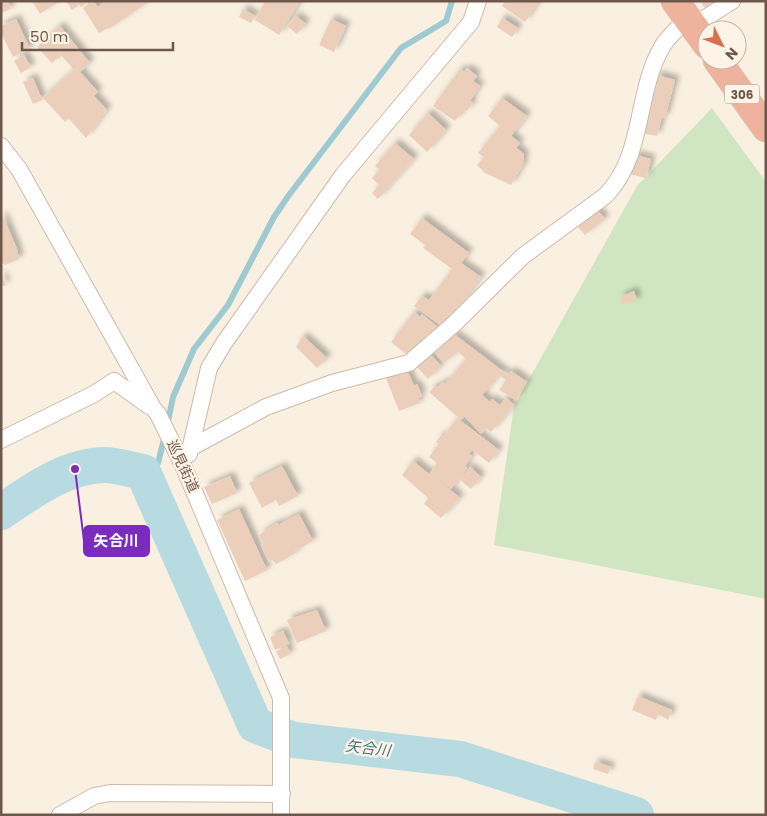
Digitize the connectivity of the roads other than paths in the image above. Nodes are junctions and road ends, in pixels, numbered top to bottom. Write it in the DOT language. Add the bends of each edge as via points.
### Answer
graph roads {
  1 [pos="478,1"];
  2 [pos="732,1"];
  3 [pos="691,23"];
  4 [pos="725,70"];
  5 [pos="766,128"];
  6 [pos="1,146"];
  7 [pos="155,411"];
  8 [pos="1,440"];
  9 [pos="184,454"];
  10 [pos="282,794"];
  11 [pos="60,815"];
  12 [pos="281,815"];
  1 -- 9 [label="street" via="471,22 343,175 224,343 209,368"];
  2 -- 3 [label="street"];
  3 -- 9 [label="street" via="661,47 628,161 615,186 523,256 441,336 409,363 332,383 266,408"];
  4 -- 5 [label="highway, 306"];
  6 -- 7 [label="street, 巡見街道" via="19,169"];
  7 -- 8 [label="street" via="114,381"];
  7 -- 9 [label="street, 巡見街道"];
  9 -- 10 [label="street, 巡見街道" via="281,698"];
  10 -- 11 [label="street" via="110,793 94,796"];
  10 -- 12 [label="street, 巡見街道"];
}
